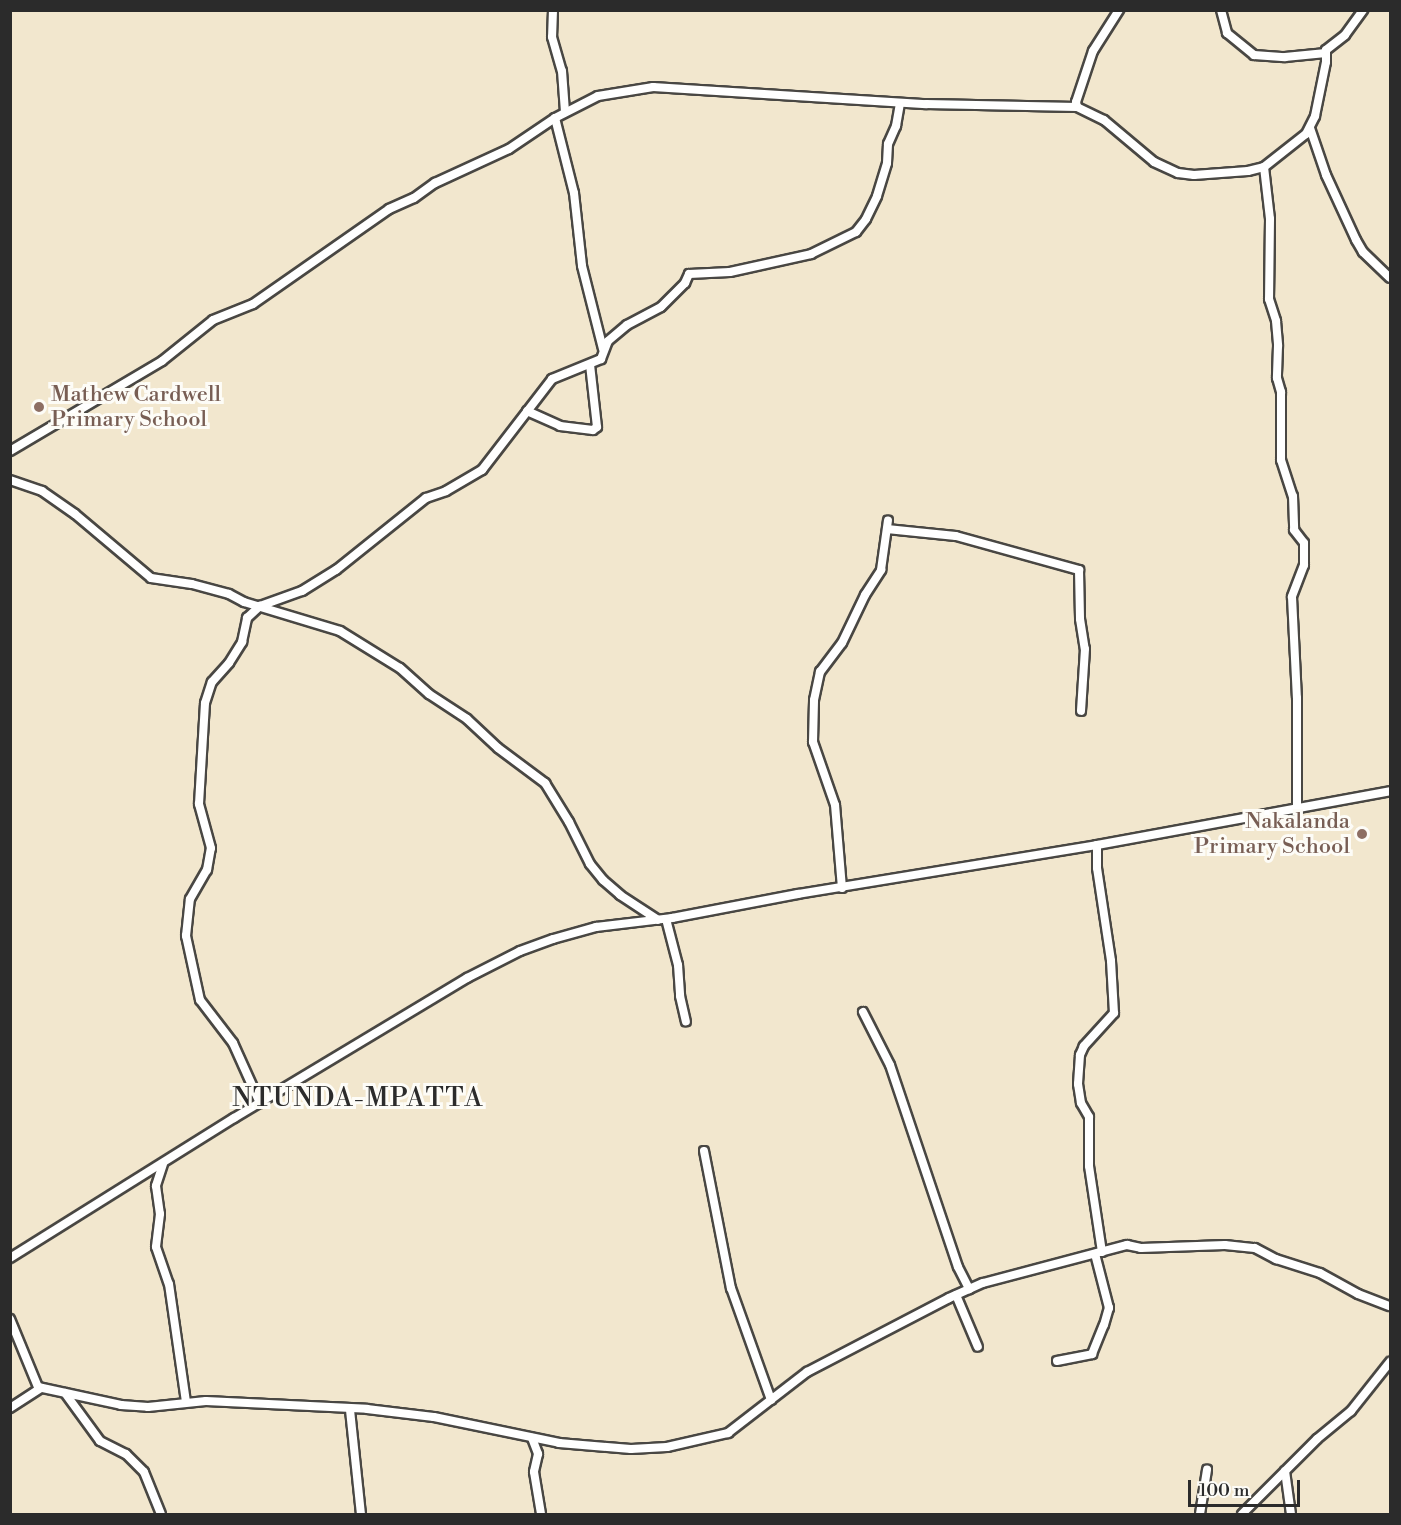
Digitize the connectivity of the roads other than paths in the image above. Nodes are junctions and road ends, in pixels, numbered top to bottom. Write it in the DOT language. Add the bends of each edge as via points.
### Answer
graph roads {
  1 [pos="553,10"];
  2 [pos="1119,10"];
  3 [pos="1221,10"];
  4 [pos="1364,10"];
  5 [pos="1326,53"];
  6 [pos="900,103"];
  7 [pos="1077,106"];
  8 [pos="566,112"];
  9 [pos="555,118"];
  10 [pos="1310,128"];
  11 [pos="1264,167"];
  12 [pos="1390,278"];
  13 [pos="603,349"];
  14 [pos="590,364"];
  15 [pos="527,411"];
  16 [pos="10,451"];
  17 [pos="10,480"];
  18 [pos="260,606"];
  19 [pos="1081,711"];
  20 [pos="1390,791"];
  21 [pos="1297,808"];
  22 [pos="1097,845"];
  23 [pos="842,888"];
  24 [pos="662,919"];
  25 [pos="863,1012"];
  26 [pos="686,1021"];
  27 [pos="260,1102"];
  28 [pos="704,1151"];
  29 [pos="163,1164"];
  30 [pos="1098,1253"];
  31 [pos="10,1258"];
  32 [pos="969,1289"];
  33 [pos="956,1295"];
  34 [pos="1390,1306"];
  35 [pos="10,1319"];
  36 [pos="978,1347"];
  37 [pos="1057,1361"];
  38 [pos="1390,1362"];
  39 [pos="41,1388"];
  40 [pos="65,1393"];
  41 [pos="771,1400"];
  42 [pos="186,1402"];
  43 [pos="10,1408"];
  44 [pos="350,1410"];
  45 [pos="531,1438"];
  46 [pos="1207,1470"];
  47 [pos="1285,1471"];
  48 [pos="161,1515"];
  49 [pos="361,1515"];
  50 [pos="541,1515"];
  51 [pos="1200,1515"];
  52 [pos="1242,1515"];
  53 [pos="1291,1515"];
  1 -- 8 [label="street" via="552,37 562,71"];
  2 -- 7 [label="street" via="1093,51"];
  3 -- 5 [label="street" via="1227,33 1254,55"];
  4 -- 5 [label="street"];
  5 -- 10 [label="street"];
  6 -- 7 [label="street"];
  6 -- 8 [label="street" via="653,87 598,96"];
  6 -- 13 [label="street" via="877,196 856,232 811,254 730,272 693,272 661,307 627,325"];
  7 -- 11 [label="street" via="1104,120 1155,162 1179,173 1194,175"];
  8 -- 9 [label="street"];
  9 -- 13 [label="street" via="574,193 582,266"];
  9 -- 16 [label="street" via="509,149 389,209 253,304 213,320 162,362"];
  10 -- 11 [label="street"];
  10 -- 12 [label="street" via="1326,175 1356,240"];
  11 -- 21 [label="street" via="1270,219 1269,299 1276,321 1276,378 1281,392 1281,460 1293,496 1294,530 1304,543 1304,566 1292,597"];
  13 -- 14 [label="street" via="601,359"];
  14 -- 15 [label="street" via="552,380"];
  14 -- 15 [label="street" via="597,428 560,426"];
  15 -- 18 [label="street" via="482,470 426,498 336,570 302,591"];
  17 -- 18 [label="street" via="42,491 68,509 151,578 192,584"];
  18 -- 24 [label="street" via="340,631 400,668 449,710 467,719 549,788 590,864 603,880 620,895"];
  18 -- 27 [label="street" via="247,618 242,642 212,682 205,703 200,804 211,848 207,870 190,899 186,936 200,1000 233,1043"];
  19 -- 23 [label="street" via="1085,649 1079,570 956,536 887,525 881,570 842,643 820,672 814,700 813,742 835,805"];
  20 -- 21 [label="street"];
  21 -- 22 [label="street"];
  22 -- 23 [label="street"];
  22 -- 30 [label="street" via="1114,1013 1084,1046 1078,1084 1081,1103 1089,1117 1089,1166"];
  23 -- 24 [label="street"];
  24 -- 26 [label="street" via="678,964"];
  24 -- 27 [label="street" via="596,927 520,951 467,978"];
  25 -- 32 [label="street" via="894,1076 958,1267"];
  27 -- 29 [label="street"];
  28 -- 41 [label="street" via="731,1288"];
  29 -- 31 [label="street"];
  29 -- 42 [label="street" via="156,1186 160,1214 156,1247 169,1284"];
  30 -- 32 [label="street"];
  30 -- 34 [label="street" via="1127,1245 1255,1248"];
  30 -- 37 [label="street" via="1109,1308 1104,1325 1092,1354"];
  32 -- 33 [label="street"];
  33 -- 36 [label="street"];
  33 -- 41 [label="street" via="807,1372"];
  35 -- 39 [label="street"];
  38 -- 47 [label="street" via="1351,1411"];
  39 -- 40 [label="street"];
  39 -- 43 [label="street"];
  40 -- 42 [label="street" via="135,1407"];
  40 -- 48 [label="street" via="100,1441 126,1454 144,1472"];
  41 -- 45 [label="street" via="728,1433 667,1447 616,1449"];
  42 -- 44 [label="street"];
  44 -- 45 [label="street" via="434,1417"];
  44 -- 49 [label="street"];
  45 -- 50 [label="street" via="538,1454 534,1472"];
  46 -- 51 [label="street"];
  47 -- 52 [label="street"];
  47 -- 53 [label="street"];
}
